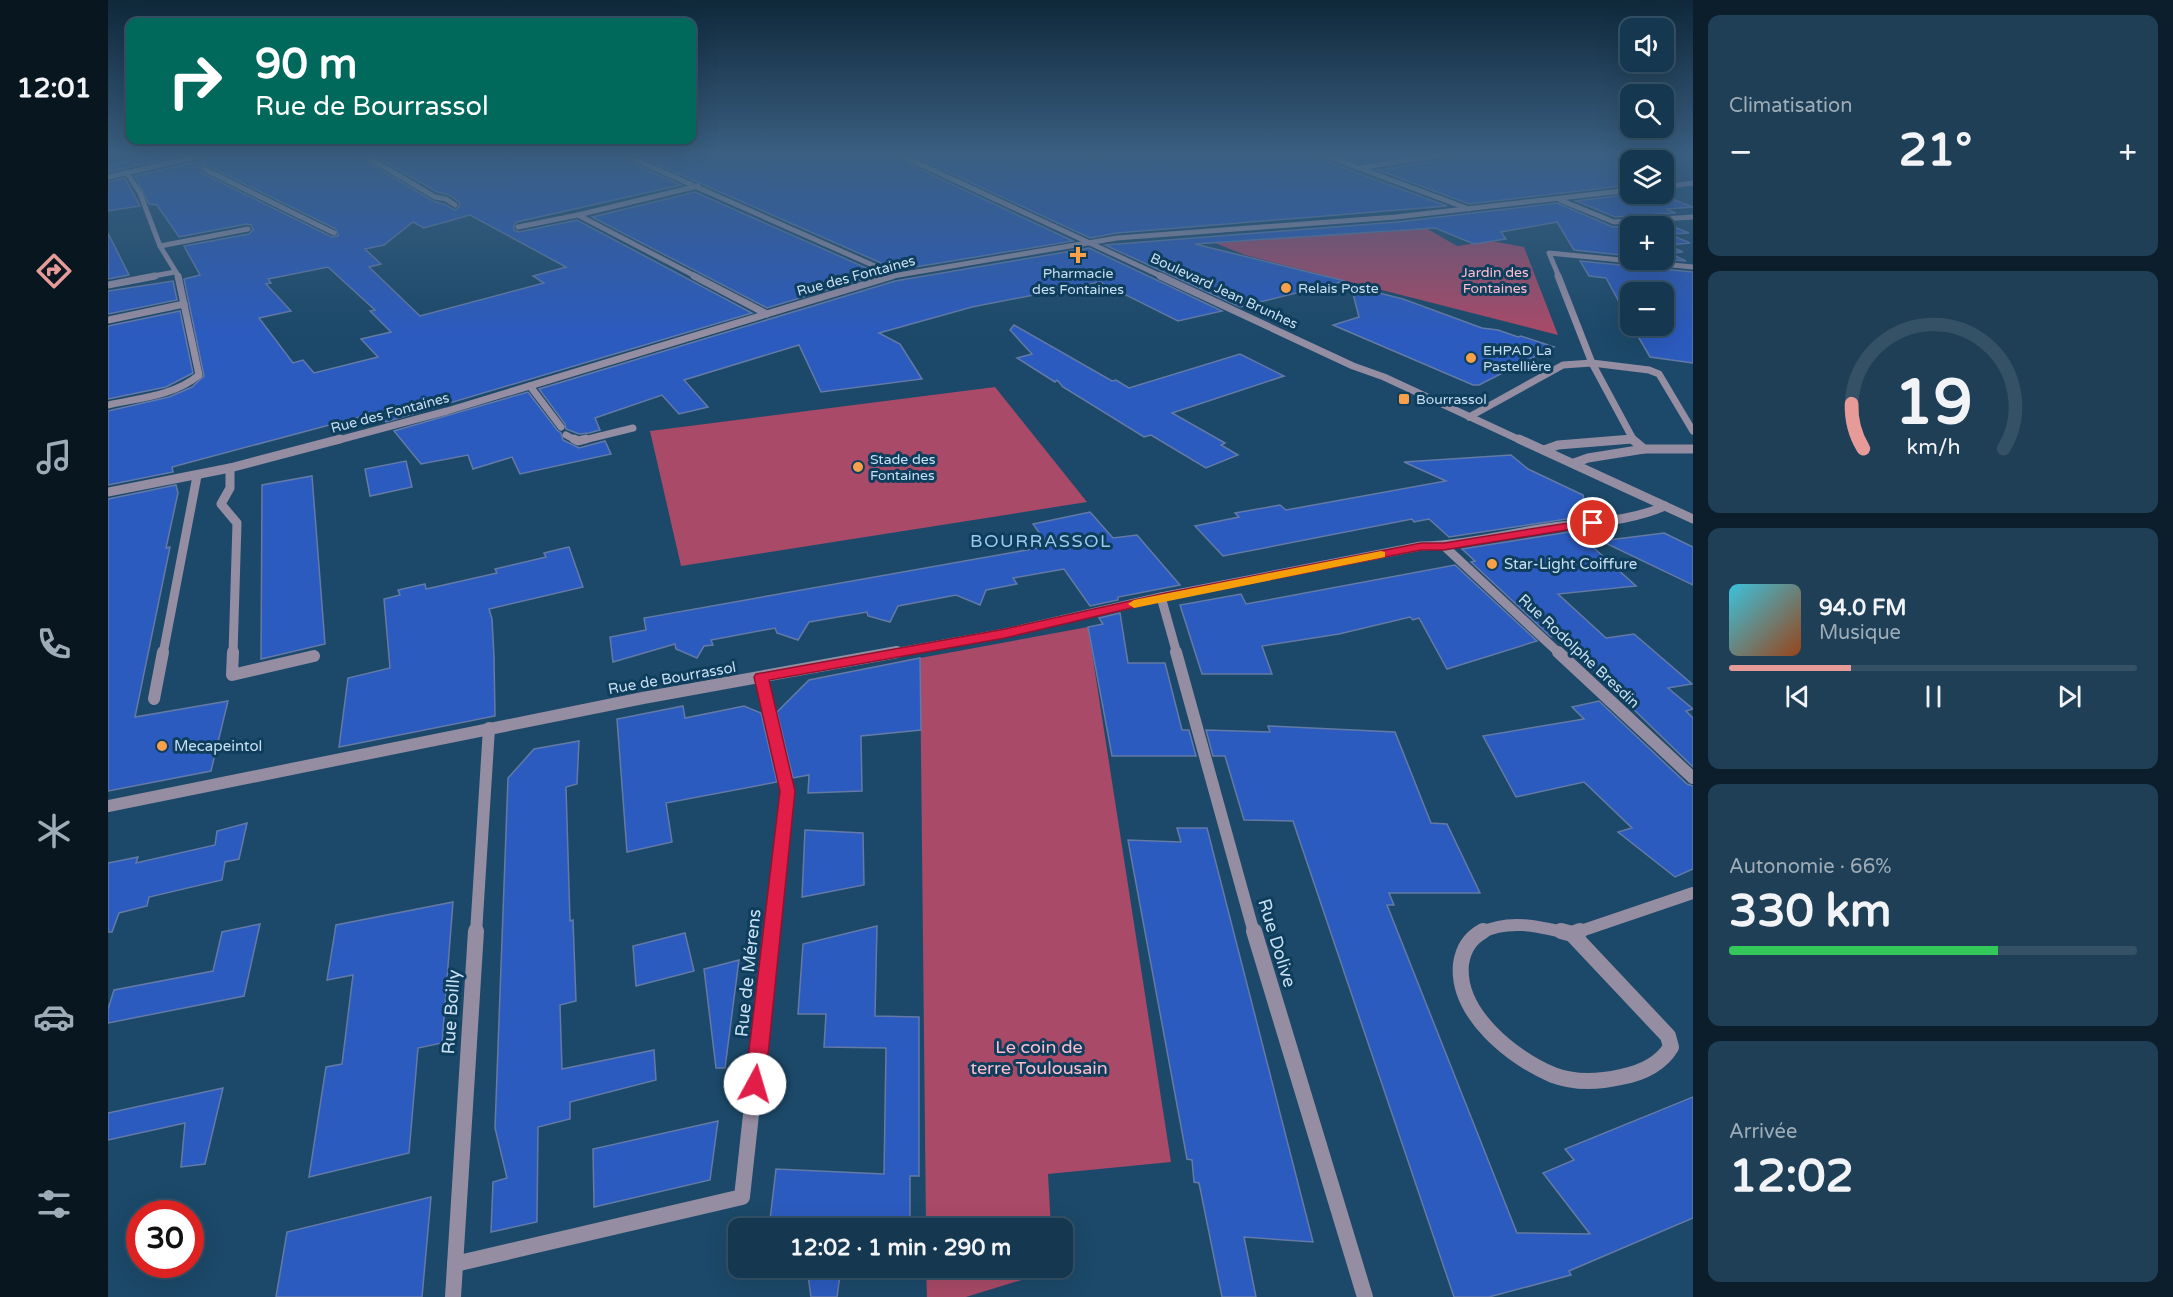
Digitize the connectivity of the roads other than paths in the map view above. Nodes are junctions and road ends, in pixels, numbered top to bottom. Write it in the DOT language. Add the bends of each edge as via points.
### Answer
graph roads {
  1 [pos="147,213"];
  2 [pos="294,213"];
  3 [pos="584,213"];
  4 [pos="757,213"];
  5 [pos="1024,213"];
  6 [pos="1426,213"];
  7 [pos="1591,213"];
  8 [pos="578,214"];
  9 [pos="1693,217"];
  10 [pos="518,227"];
  11 [pos="248,229"];
  12 [pos="334,232"];
  13 [pos="1089,243"];
  14 [pos="160,246"];
  15 [pos="1693,267"];
  16 [pos="175,272"];
  17 [pos="895,275"];
  18 [pos="108,285"];
  19 [pos="184,304"];
  20 [pos="767,314"];
  21 [pos="108,320"];
  22 [pos="1592,363"];
  23 [pos="530,386"];
  24 [pos="108,405"];
  25 [pos="1469,417"];
  26 [pos="561,427"];
  27 [pos="633,428"];
  28 [pos="1693,431"];
  29 [pos="566,435"];
  30 [pos="1632,439"];
  31 [pos="1693,448"];
  32 [pos="1644,449"];
  33 [pos="1544,450"];
  34 [pos="1574,463"];
  35 [pos="230,468"];
  36 [pos="197,476"];
  37 [pos="108,492"];
  38 [pos="1665,506"];
  39 [pos="1693,519"];
  40 [pos="1444,546"];
  41 [pos="1161,597"];
  42 [pos="314,656"];
  43 [pos="761,677"];
  44 [pos="154,699"];
  45 [pos="489,728"];
  46 [pos="1693,778"];
  47 [pos="108,806"];
  48 [pos="1693,893"];
  49 [pos="1572,934"];
  50 [pos="455,1264"];
  51 [pos="453,1297"];
  52 [pos="1365,1297"];
  1 -- 14 [label="street"];
  2 -- 12 [label="street"];
  3 -- 8 [label="street"];
  4 -- 17 [label="street"];
  5 -- 13 [label="street, Boulevard Jean Brunhes"];
  6 -- 13 [label="street, Rue des Fontaines"];
  7 -- 9 [label="street" via="1614,222"];
  8 -- 10 [label="street"];
  8 -- 20 [label="street"];
  11 -- 14 [label="street"];
  13 -- 17 [label="street, Rue des Fontaines"];
  13 -- 25 [label="street, Boulevard Jean Brunhes"];
  14 -- 16 [label="street"];
  15 -- 22 [label="street" via="1549,253"];
  16 -- 18 [label="street"];
  16 -- 19 [label="street"];
  17 -- 20 [label="street, Rue des Fontaines"];
  19 -- 21 [label="street"];
  19 -- 24 [label="street" via="199,375 193,382 174,389"];
  20 -- 23 [label="street, Rue des Fontaines"];
  22 -- 25 [label="street" via="1563,365"];
  22 -- 28 [label="street" via="1659,374"];
  22 -- 30 [label="street"];
  23 -- 26 [label="street"];
  23 -- 35 [label="street, Rue des Fontaines"];
  25 -- 33 [label="street, Boulevard Jean Brunhes"];
  27 -- 29 [label="street" via="578,441"];
  30 -- 32 [label="street"];
  30 -- 33 [label="street" via="1558,445"];
  31 -- 32 [label="street"];
  32 -- 34 [label="street"];
  33 -- 34 [label="street, Boulevard Jean Brunhes"];
  34 -- 38 [label="street, Boulevard Jean Brunhes"];
  35 -- 36 [label="street, Rue des Fontaines"];
  35 -- 42 [label="street" via="230,488 222,504 237,523 232,675"];
  36 -- 37 [label="street, Rue des Fontaines"];
  36 -- 44 [label="street"];
  38 -- 39 [label="street, Boulevard Jean Brunhes"];
  38 -- 40 [label="street, Rue de Bourrassol" via="1632,518"];
  40 -- 41 [label="street, Rue de Bourrassol" via="1421,546"];
  40 -- 46 [label="street, Rue Rodolphe Bresdin"];
  41 -- 43 [label="street, Rue de Bourrassol" via="1005,633"];
  41 -- 52 [label="street, Rue Dolive" via="1246,905"];
  43 -- 45 [label="street, Rue de Bourrassol"];
  43 -- 50 [label="street, Rue de Mérens" via="788,791 742,1197"];
  45 -- 47 [label="street, Rue de Bourrassol"];
  45 -- 50 [label="street, Rue Boilly"];
  48 -- 49 [label="street"];
  49 -- 49 [label="street" via="1504,925 1474,937 1465,950 1460,969 1462,988 1481,1023 1516,1052 1552,1074 1575,1080 1608,1081 1644,1071 1666,1057 1671,1047 1668,1036"];
  50 -- 51 [label="street, Rue Boilly"];
}
